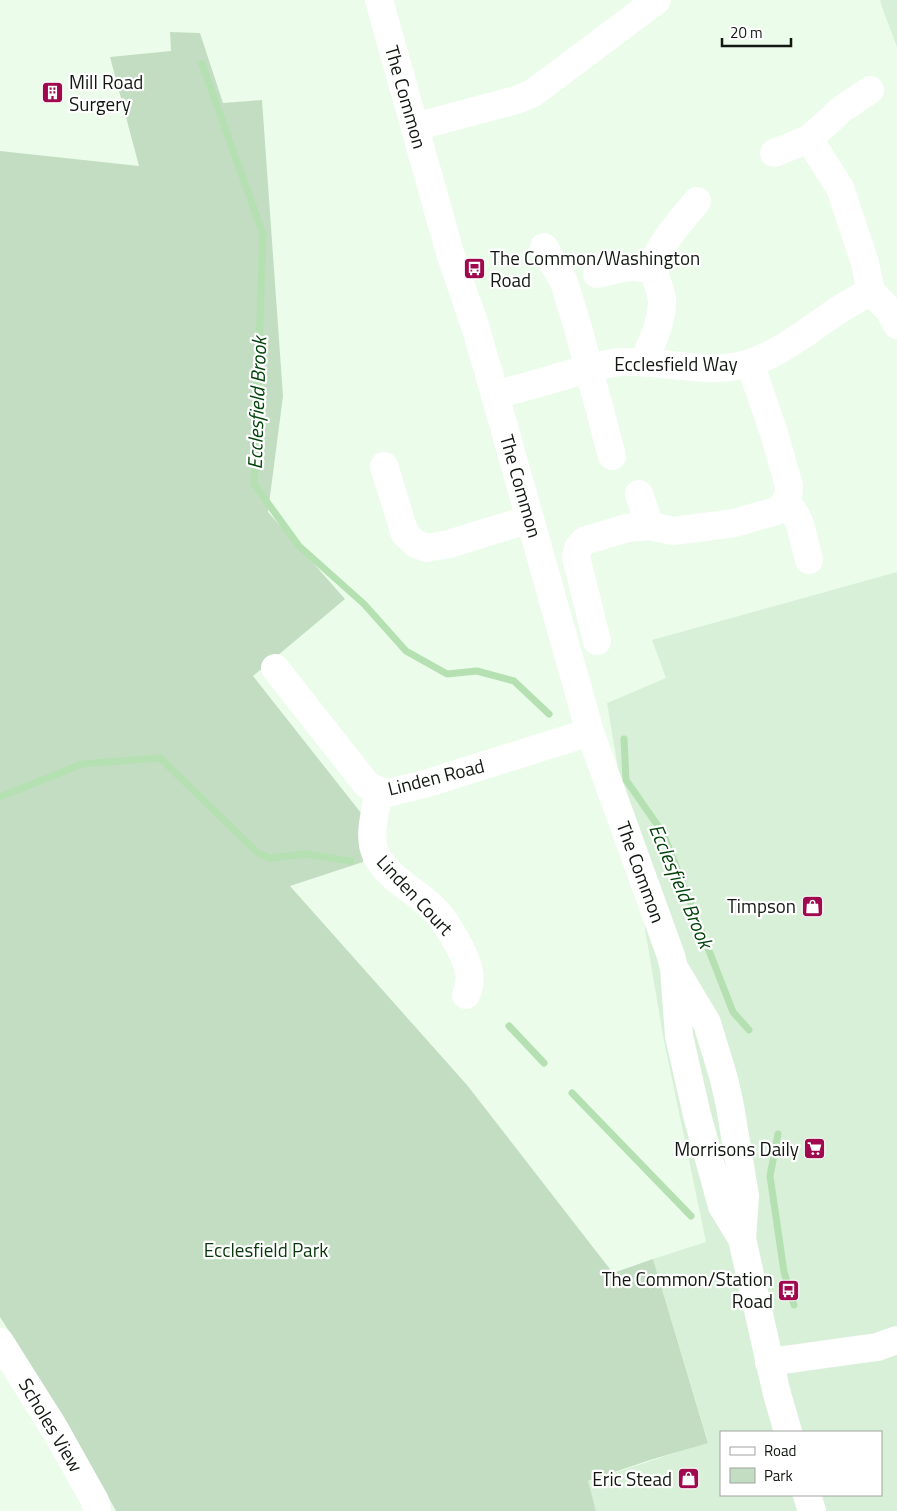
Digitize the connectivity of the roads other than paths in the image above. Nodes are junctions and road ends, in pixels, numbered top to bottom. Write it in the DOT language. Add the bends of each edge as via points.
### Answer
graph roads {
  1 [pos="379,0"];
  2 [pos="657,0"];
  3 [pos="870,90"];
  4 [pos="415,127"];
  5 [pos="809,139"];
  6 [pos="774,153"];
  7 [pos="697,201"];
  8 [pos="544,247"];
  9 [pos="654,271"];
  10 [pos="597,274"];
  11 [pos="871,292"];
  12 [pos="897,325"];
  13 [pos="644,362"];
  14 [pos="750,363"];
  15 [pos="588,369"];
  16 [pos="495,395"];
  17 [pos="612,456"];
  18 [pos="384,466"];
  19 [pos="639,494"];
  20 [pos="784,504"];
  21 [pos="530,518"];
  22 [pos="650,526"];
  23 [pos="809,560"];
  24 [pos="597,641"];
  25 [pos="275,668"];
  26 [pos="590,732"];
  27 [pos="379,791"];
  28 [pos="466,995"];
  29 [pos="897,1340"];
  30 [pos="4,1358"];
  31 [pos="769,1362"];
  32 [pos="788,1431"];
  33 [pos="807,1496"];
  34 [pos="97,1511"];
  35 [pos="812,1511"];
  1 -- 4 [label="street, The Common"];
  2 -- 4 [label="street" via="533,93"];
  3 -- 5 [label="street" via="842,109"];
  4 -- 16 [label="street, The Common" via="454,269"];
  5 -- 6 [label="street"];
  5 -- 11 [label="street" via="840,188 865,263"];
  7 -- 9 [label="street" via="665,242 655,260"];
  8 -- 15 [label="street" via="564,282"];
  9 -- 10 [label="street" via="639,266"];
  9 -- 13 [label="street" via="662,300 661,318"];
  11 -- 12 [label="street" via="889,310"];
  11 -- 14 [label="street, Ecclesfield Way" via="838,310 780,350"];
  13 -- 14 [label="street, Ecclesfield Way" via="727,368"];
  13 -- 15 [label="street, Ecclesfield Way" via="619,362"];
  14 -- 20 [label="street" via="789,486 788,499"];
  15 -- 16 [label="street, Ecclesfield Way"];
  15 -- 17 [label="street"];
  16 -- 21 [label="street, The Common"];
  18 -- 21 [label="street" via="405,534 416,544 427,548"];
  19 -- 22 [label="street"];
  20 -- 22 [label="street" via="779,510 735,523 673,531"];
  20 -- 23 [label="street" via="794,512 800,524"];
  21 -- 26 [label="street, The Common"];
  22 -- 24 [label="street" via="627,528 584,541 578,548 576,557"];
  25 -- 27 [label="street, Linden Road" via="367,785"];
  26 -- 27 [label="street, Linden Road" via="428,783 388,793"];
  26 -- 31 [label="street, The Common" via="674,968 679,1036 697,1115 722,1206 742,1240"];
  27 -- 28 [label="street, Linden Court" via="373,832 374,850 395,878 430,905 453,933 467,964 471,985"];
  29 -- 31 [label="street" via="877,1347"];
  30 -- 34 [label="street, Scholes View" via="85,1484"];
  31 -- 32 [label="street, The Common"];
  33 -- 35 [label="street"];
}
